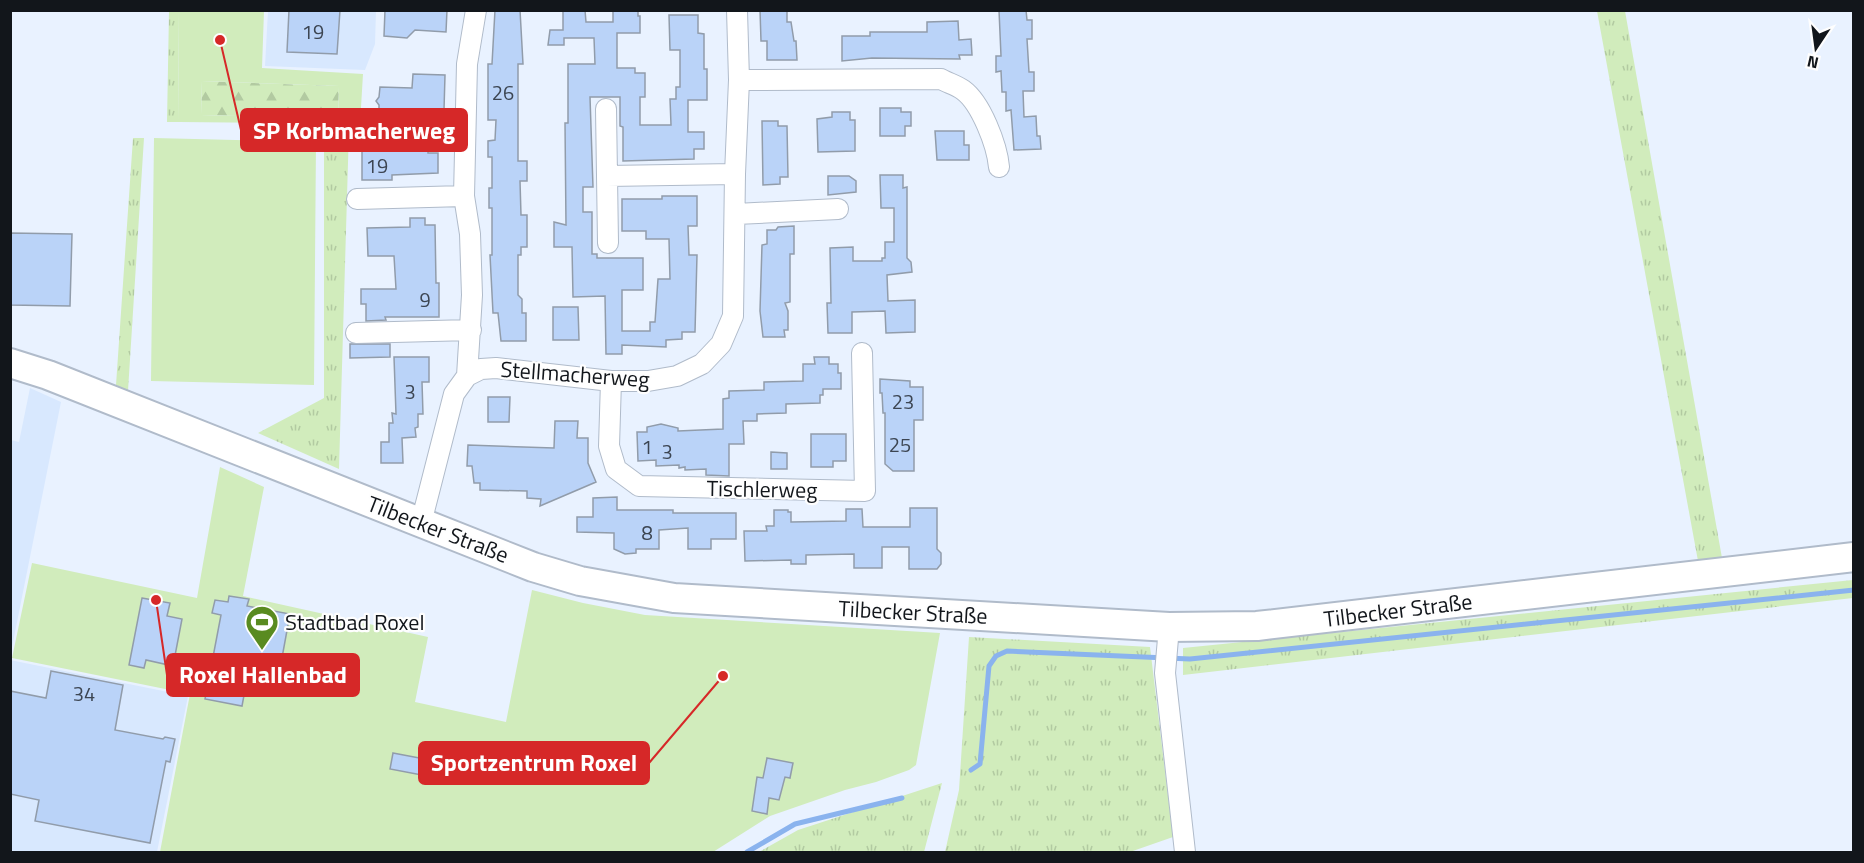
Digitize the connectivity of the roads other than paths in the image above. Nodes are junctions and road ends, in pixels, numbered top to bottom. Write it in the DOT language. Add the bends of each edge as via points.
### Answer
graph roads {
  1 [pos="476,10"];
  2 [pos="737,10"];
  3 [pos="739,80"];
  4 [pos="606,109"];
  5 [pos="999,167"];
  6 [pos="735,174"];
  7 [pos="608,176"];
  8 [pos="464,196"];
  9 [pos="357,199"];
  10 [pos="838,209"];
  11 [pos="736,214"];
  12 [pos="608,243"];
  13 [pos="471,330"];
  14 [pos="356,333"];
  15 [pos="862,353"];
  16 [pos="10,363"];
  17 [pos="467,376"];
  18 [pos="611,381"];
  19 [pos="421,523"];
  20 [pos="1854,557"];
  21 [pos="1169,627"];
  22 [pos="1185,852"];
  1 -- 8 [label="street" via="467,64"];
  2 -- 3 [label="street, Stellmacherweg"];
  3 -- 5 [label="street" via="941,79 963,90 976,105 998,153"];
  3 -- 6 [label="street, Stellmacherweg"];
  4 -- 7 [label="street"];
  6 -- 7 [label="street"];
  6 -- 11 [label="street, Stellmacherweg"];
  7 -- 12 [label="street"];
  8 -- 9 [label="street"];
  8 -- 13 [label="street" via="470,234"];
  10 -- 11 [label="street"];
  11 -- 18 [label="street, Stellmacherweg" via="733,316 721,344 702,364 678,376"];
  13 -- 14 [label="street"];
  13 -- 17 [label="street"];
  15 -- 18 [label="street, Tischlerweg" via="865,491 639,486 616,469 609,446"];
  16 -- 19 [label="main road, Tilbecker Straße"];
  17 -- 18 [label="street, Stellmacherweg" via="481,369 496,368"];
  17 -- 19 [label="street" via="454,394"];
  19 -- 21 [label="main road, Tilbecker Straße" via="580,581 674,598"];
  20 -- 21 [label="main road, Tilbecker Straße" via="1257,626"];
  21 -- 22 [label="street" via="1165,673"];
}
